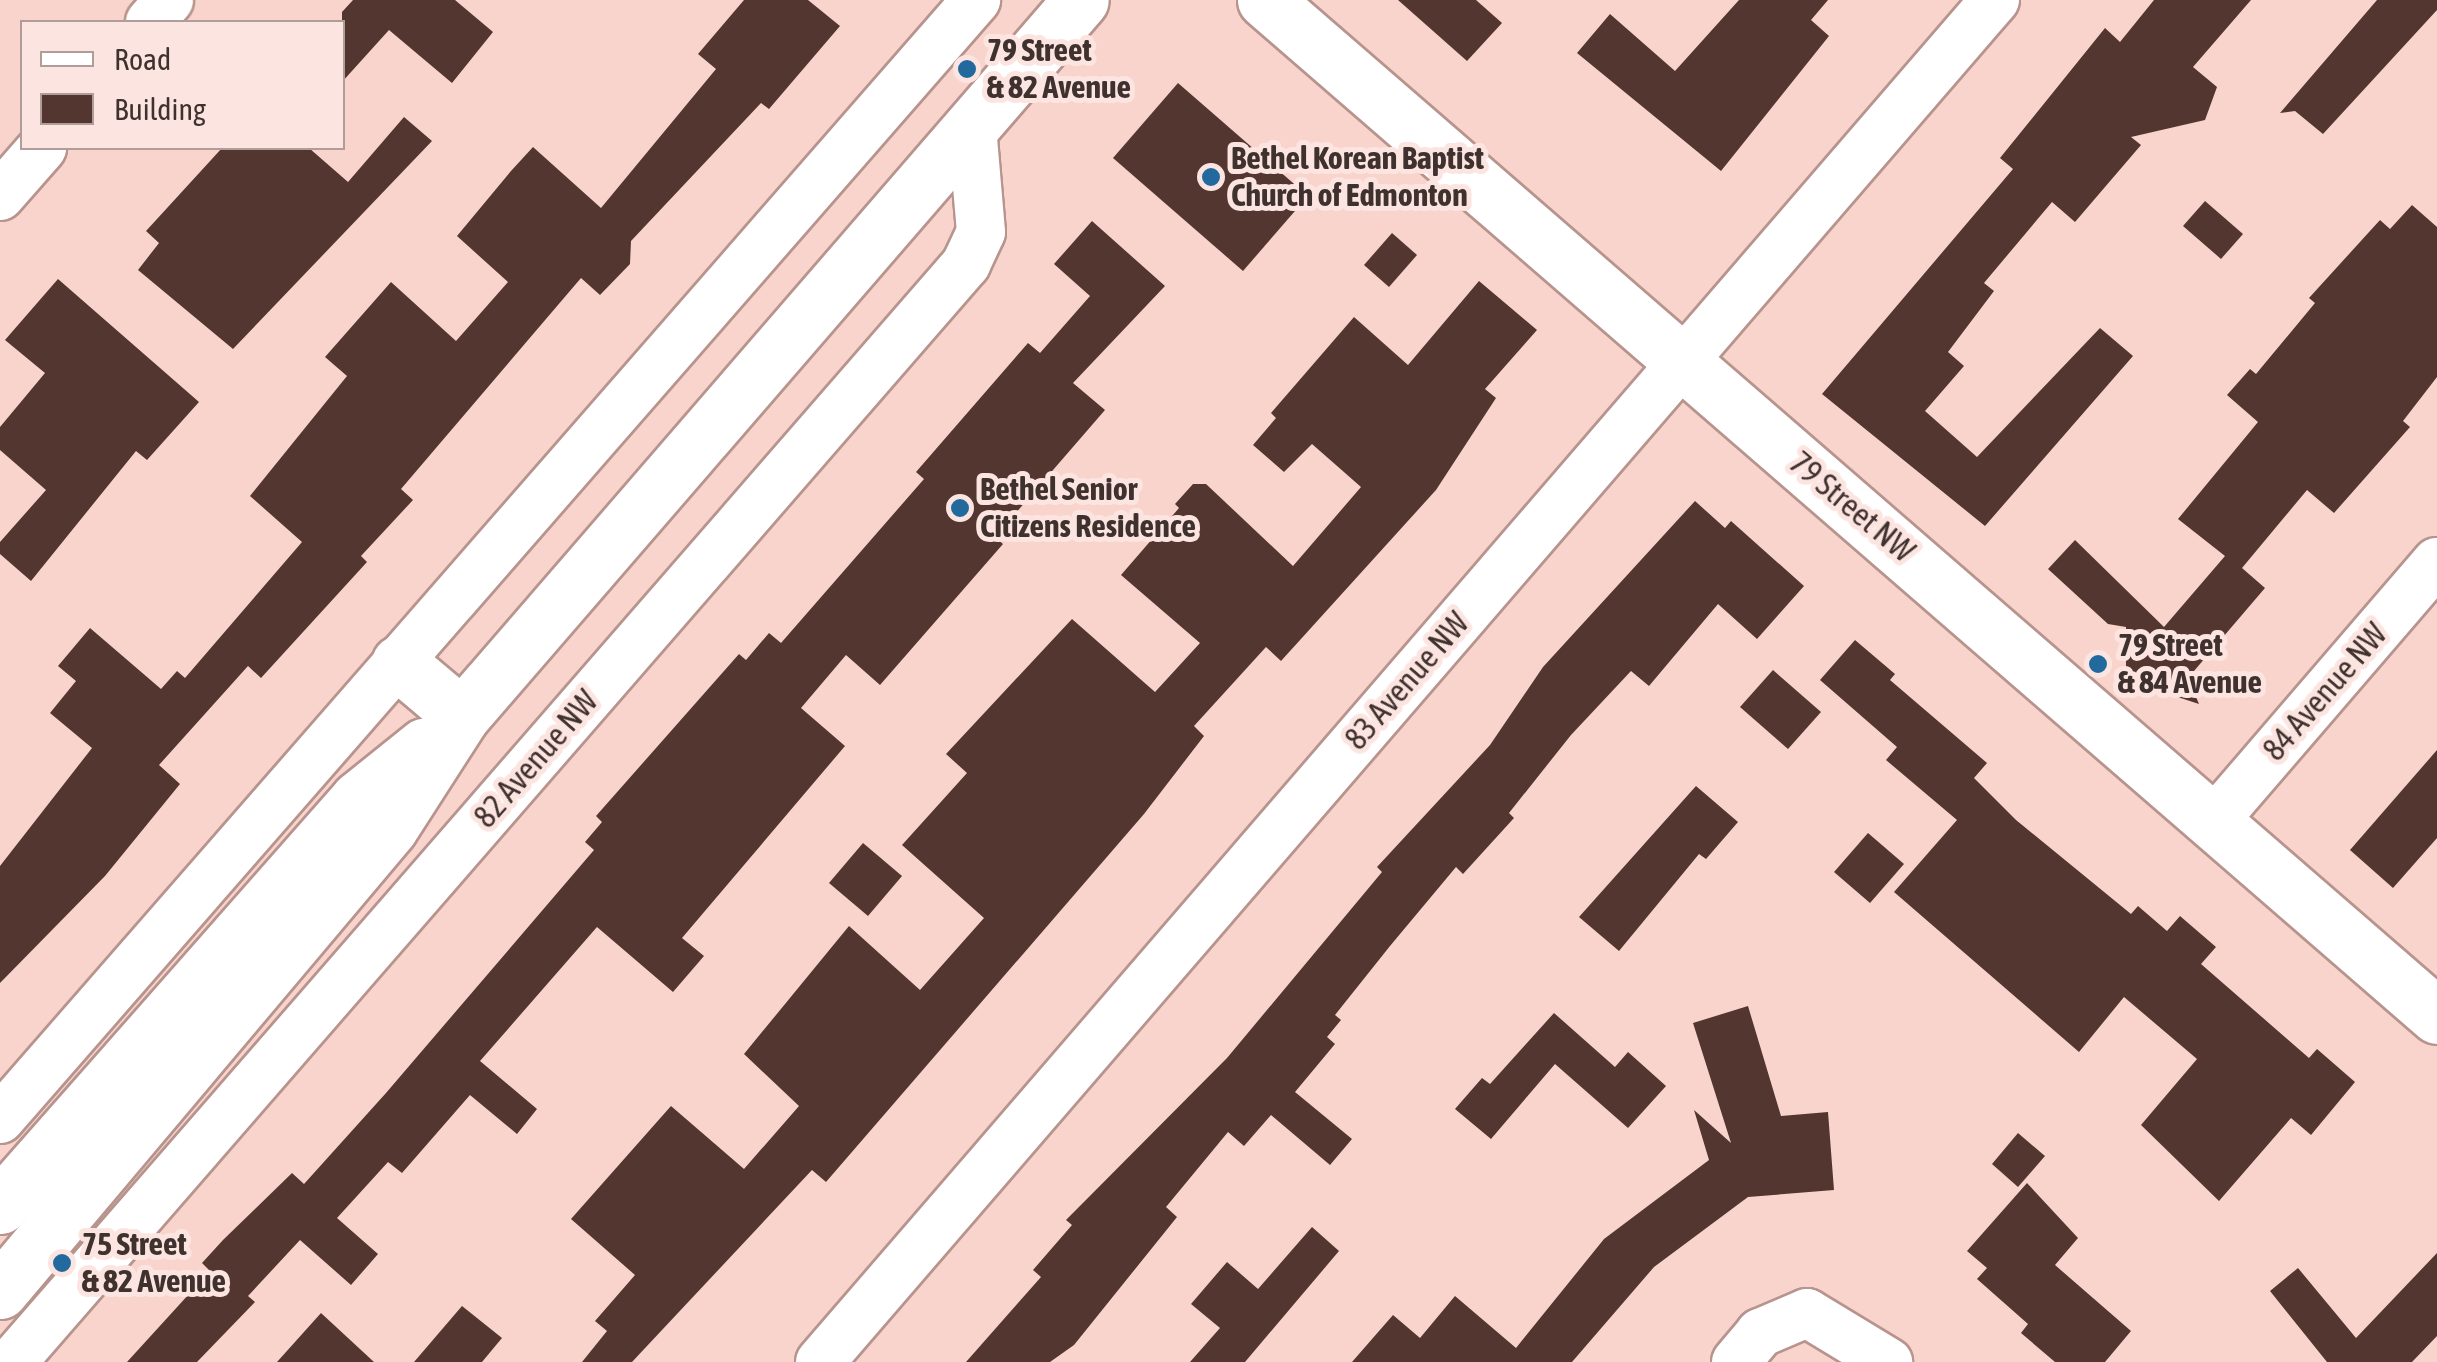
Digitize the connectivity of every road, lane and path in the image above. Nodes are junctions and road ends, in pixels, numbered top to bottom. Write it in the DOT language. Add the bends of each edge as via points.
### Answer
graph roads {
  1 [pos="170,0"];
  2 [pos="976,0"];
  3 [pos="1081,0"];
  4 [pos="1265,0"];
  5 [pos="1996,0"];
  6 [pos="152,20"];
  7 [pos="972,126"];
  8 [pos="40,150"];
  9 [pos="0,196"];
  10 [pos="1682,362"];
  11 [pos="2437,562"];
  12 [pos="399,663"];
  13 [pos="462,716"];
  14 [pos="2212,822"];
  15 [pos="2437,1016"];
  16 [pos="0,1119"];
  17 [pos="0,1206"];
  18 [pos="0,1291"];
  19 [pos="12,1362"];
  20 [pos="820,1362"];
  21 [pos="1736,1362"];
  22 [pos="1888,1362"];
  1 -- 6 [label="street"];
  2 -- 12 [label="street"];
  3 -- 7 [label="main road"];
  4 -- 10 [label="main road, 79 Street NW"];
  5 -- 10 [label="street, 83 Avenue NW"];
  7 -- 13 [label="main road"];
  7 -- 19 [label="street, 82 Avenue NW" via="981,232 966,264"];
  8 -- 9 [label="street"];
  10 -- 14 [label="main road, 79 Street NW"];
  10 -- 20 [label="street, 83 Avenue NW"];
  11 -- 14 [label="street, 84 Avenue NW"];
  12 -- 13 [label="main road"];
  12 -- 16 [label="street"];
  13 -- 17 [label="main road" via="358,799"];
  13 -- 18 [label="main road" via="390,828"];
  14 -- 15 [label="main road, 79 Street NW"];
  21 -- 22 [label="street" via="1760,1334 1807,1312"];
}
